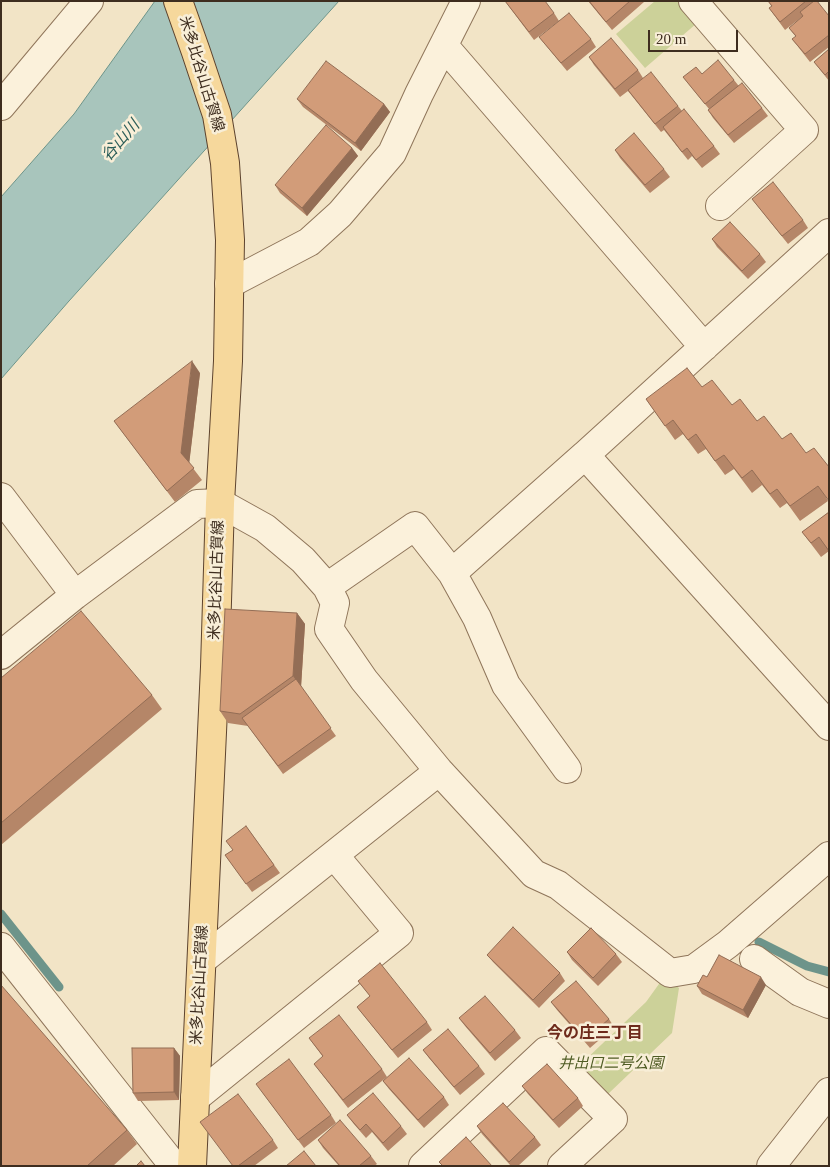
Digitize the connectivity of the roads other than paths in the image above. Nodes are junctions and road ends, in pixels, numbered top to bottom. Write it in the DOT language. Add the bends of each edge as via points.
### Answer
graph roads {
  1 [pos="89,1"];
  2 [pos="178,1"];
  3 [pos="466,1"];
  4 [pos="693,1"];
  5 [pos="444,46"];
  6 [pos="1,106"];
  7 [pos="720,206"];
  8 [pos="827,239"];
  9 [pos="229,284"];
  10 [pos="704,347"];
  11 [pos="585,455"];
  12 [pos="1,497"];
  13 [pos="220,504"];
  14 [pos="452,574"];
  15 [pos="328,587"];
  16 [pos="75,595"];
  17 [pos="1,655"];
  18 [pos="829,726"];
  19 [pos="567,769"];
  20 [pos="439,771"];
  21 [pos="334,855"];
  22 [pos="829,856"];
  23 [pos="1,947"];
  24 [pos="754,958"];
  25 [pos="202,960"];
  26 [pos="829,1004"];
  27 [pos="829,1092"];
  28 [pos="195,1098"];
  29 [pos="174,1166"];
  30 [pos="192,1166"];
  31 [pos="423,1166"];
  32 [pos="562,1166"];
  33 [pos="771,1166"];
  1 -- 6 [label="street"];
  2 -- 9 [label="main road, 米多比谷山古賀線" via="216,115 225,163"];
  3 -- 5 [label="street"];
  4 -- 7 [label="street" via="804,130"];
  5 -- 9 [label="street" via="392,153 340,214 309,242"];
  5 -- 10 [label="street"];
  8 -- 10 [label="street"];
  9 -- 13 [label="main road, 米多比谷山古賀線"];
  10 -- 11 [label="street"];
  11 -- 14 [label="street"];
  11 -- 18 [label="street"];
  12 -- 16 [label="street"];
  13 -- 15 [label="street" via="265,528 303,560"];
  13 -- 16 [label="street" via="197,504"];
  13 -- 25 [label="main road, 米多比谷山古賀線"];
  14 -- 15 [label="street" via="415,526"];
  14 -- 19 [label="street" via="477,618 506,685"];
  15 -- 20 [label="street" via="335,603 329,630 364,680"];
  16 -- 17 [label="street"];
  20 -- 21 [label="street"];
  20 -- 22 [label="street" via="534,874 558,885 670,973 694,969 728,944"];
  21 -- 25 [label="street"];
  21 -- 28 [label="street" via="399,933"];
  23 -- 29 [label="street"];
  24 -- 26 [label="street" via="800,992"];
  25 -- 28 [label="main road, 米多比谷山古賀線"];
  27 -- 33 [label="street"];
  28 -- 30 [label="main road, 米多比谷山古賀線"];
  31 -- 32 [label="street" via="546,1051 613,1119"];
}
